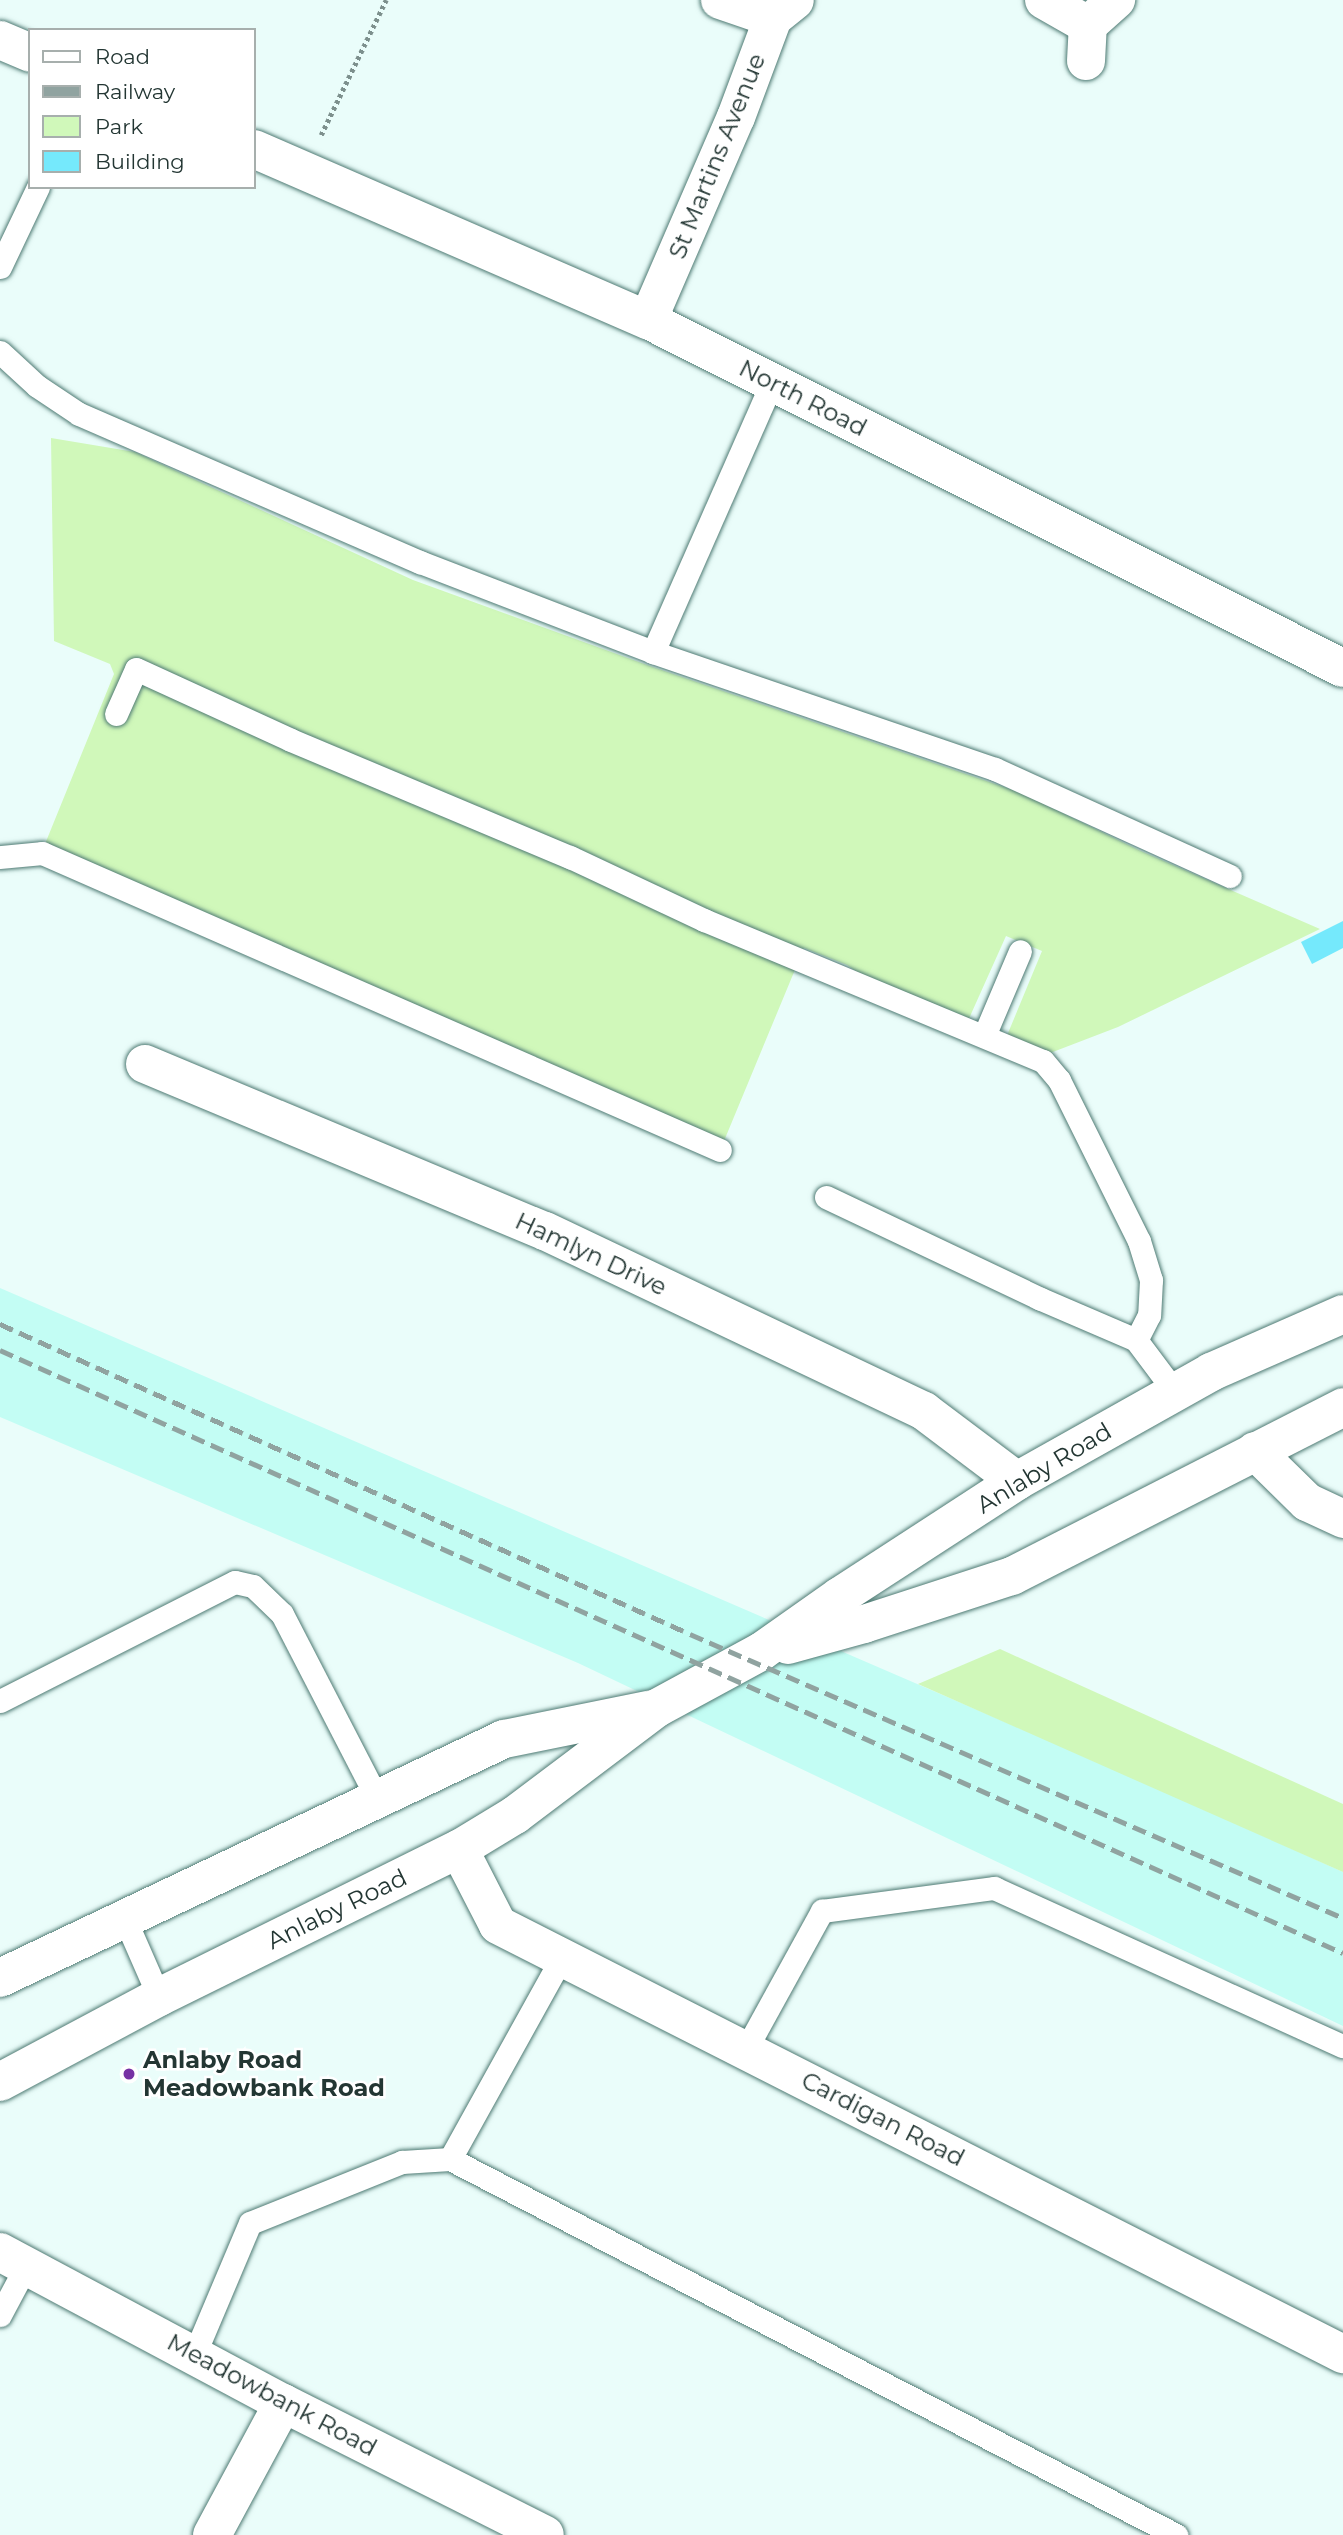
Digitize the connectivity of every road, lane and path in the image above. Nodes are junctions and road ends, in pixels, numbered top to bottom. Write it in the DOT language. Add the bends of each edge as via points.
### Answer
graph roads {
  1 [pos="386,0"];
  2 [pos="720,0"];
  3 [pos="1044,0"];
  4 [pos="1116,0"];
  5 [pos="784,9"];
  6 [pos="0,40"];
  7 [pos="28,52"];
  8 [pos="256,150"];
  9 [pos="303,171"];
  10 [pos="37,189"];
  11 [pos="0,267"];
  12 [pos="648,320"];
  13 [pos="0,352"];
  14 [pos="772,382"];
  15 [pos="653,652"];
  16 [pos="1343,668"];
  17 [pos="116,714"];
  18 [pos="0,857"];
  19 [pos="1230,876"];
  20 [pos="1020,951"];
  21 [pos="984,1036"];
  22 [pos="145,1064"];
  23 [pos="720,1150"];
  24 [pos="826,1197"];
  25 [pos="1343,1314"];
  26 [pos="1136,1340"];
  27 [pos="1175,1392"];
  28 [pos="1343,1407"];
  29 [pos="1255,1451"];
  30 [pos="1017,1481"];
  31 [pos="1343,1519"];
  32 [pos="762,1651"];
  33 [pos="0,1701"];
  34 [pos="657,1708"];
  35 [pos="378,1800"];
  36 [pos="459,1849"];
  37 [pos="124,1917"];
  38 [pos="562,1957"];
  39 [pos="0,1978"];
  40 [pos="159,1997"];
  41 [pos="1343,2046"];
  42 [pos="746,2049"];
  43 [pos="0,2082"];
  44 [pos="450,2159"];
  45 [pos="13,2259"];
  46 [pos="0,2315"];
  47 [pos="195,2353"];
  48 [pos="1343,2354"];
  49 [pos="283,2403"];
  50 [pos="212,2535"];
  51 [pos="545,2535"];
  52 [pos="1176,2535"];
  1 -- 9 [label="path"];
  2 -- 5 [label="street"];
  3 -- 4 [label="street" via="1087,43"];
  5 -- 12 [label="street, St Martins Avenue"];
  6 -- 7 [label="street"];
  8 -- 9 [label="street, North Road"];
  9 -- 12 [label="street, North Road"];
  10 -- 11 [label="lane"];
  12 -- 14 [label="street, North Road"];
  13 -- 15 [label="lane" via="37,386 79,414 420,562"];
  14 -- 15 [label="lane"];
  14 -- 16 [label="street, North Road"];
  15 -- 19 [label="lane" via="995,769"];
  17 -- 21 [label="lane" via="136,668 705,920"];
  18 -- 23 [label="lane" via="42,853"];
  20 -- 21 [label="lane"];
  21 -- 26 [label="lane" via="1043,1061 1059,1080 1105,1167 1139,1241 1151,1280 1149,1315"];
  22 -- 30 [label="street, Hamlyn Drive" via="545,1231 925,1411"];
  24 -- 26 [label="lane"];
  25 -- 27 [label="street, Anlaby Road"];
  26 -- 27 [label="lane"];
  27 -- 30 [label="street, Anlaby Road"];
  28 -- 29 [label="street, Anlaby Road"];
  29 -- 31 [label="street" via="1307,1502"];
  29 -- 32 [label="street, Anlaby Road" via="1012,1576 864,1625"];
  30 -- 32 [label="street, Anlaby Road"];
  32 -- 34 [label="street, Anlaby Road"];
  33 -- 35 [label="lane" via="235,1583 253,1586 282,1614"];
  34 -- 35 [label="street, Anlaby Road" via="504,1739"];
  34 -- 36 [label="street, Anlaby Road" via="515,1815"];
  35 -- 37 [label="street, Anlaby Road"];
  36 -- 38 [label="street, Cardigan Road" via="498,1925"];
  36 -- 40 [label="street, Anlaby Road"];
  37 -- 39 [label="street, Anlaby Road"];
  37 -- 40 [label="lane"];
  38 -- 42 [label="street, Cardigan Road"];
  38 -- 44 [label="lane"];
  40 -- 43 [label="street, Anlaby Road"];
  41 -- 42 [label="lane" via="994,1888 822,1911"];
  42 -- 48 [label="street, Cardigan Road"];
  44 -- 47 [label="lane" via="402,2162 250,2223"];
  44 -- 52 [label="lane"];
  45 -- 46 [label="lane"];
  45 -- 47 [label="street, Meadowbank Road"];
  47 -- 49 [label="street, Meadowbank Road"];
  49 -- 50 [label="street"];
  49 -- 51 [label="street, Meadowbank Road"];
}
